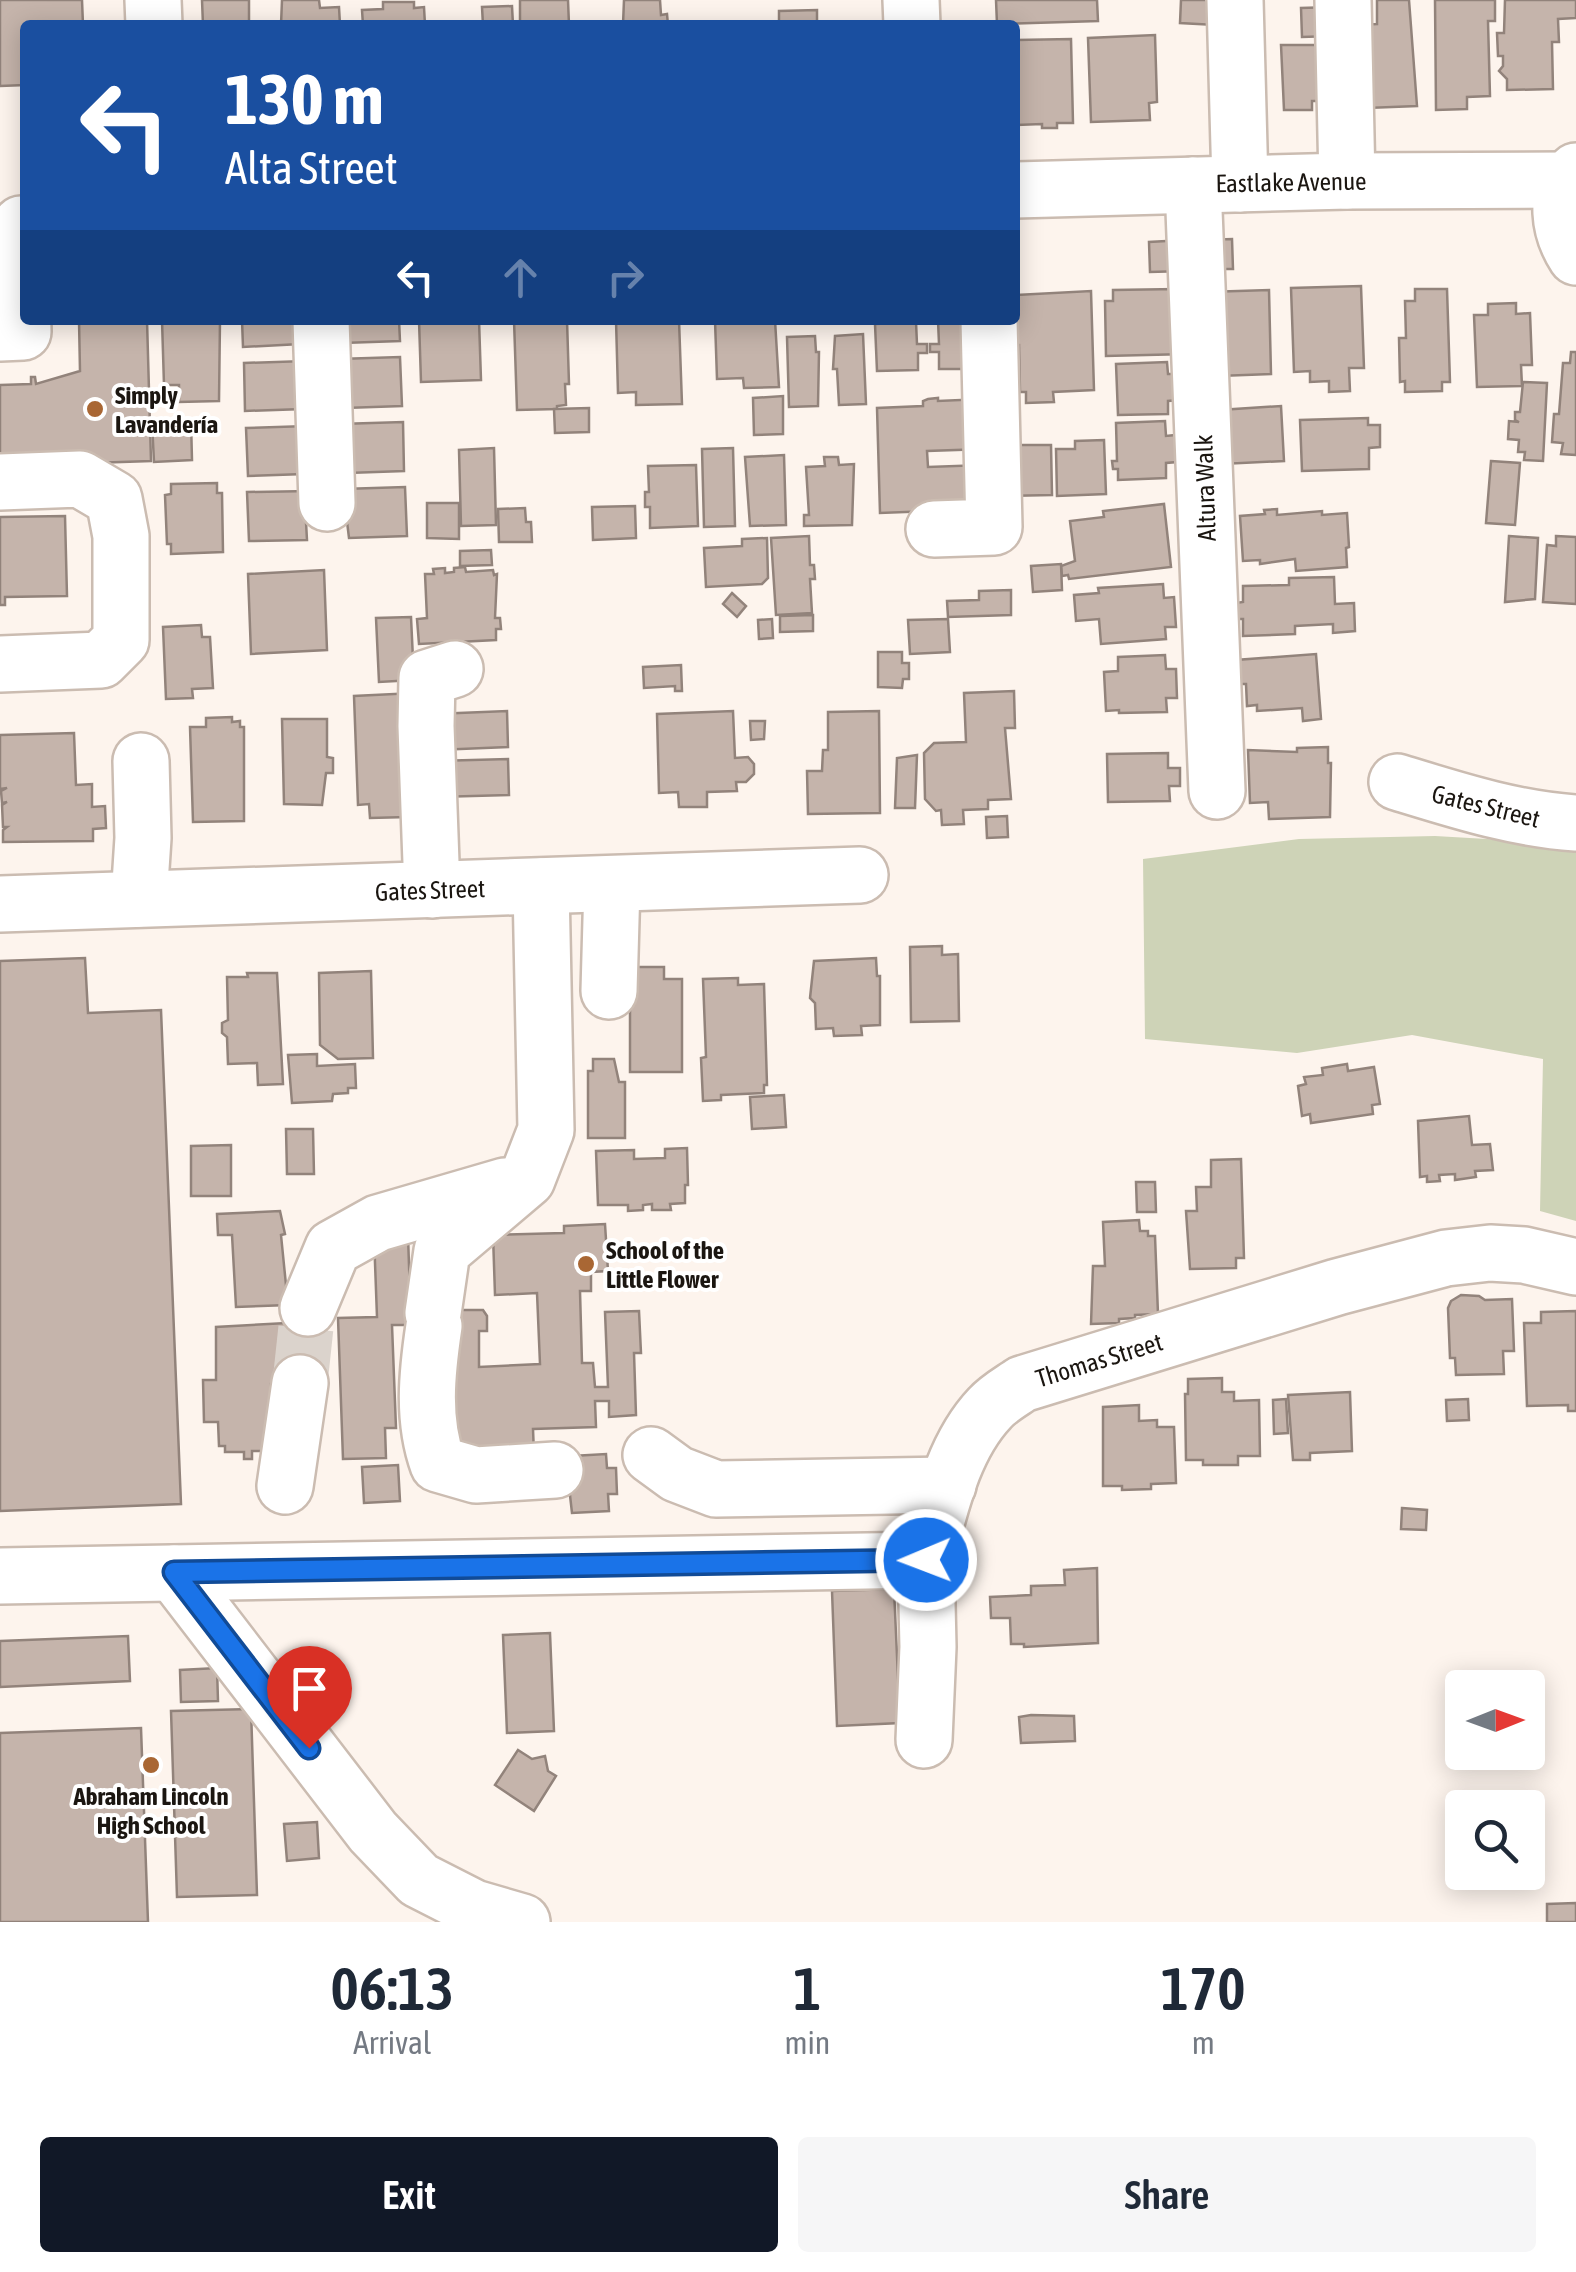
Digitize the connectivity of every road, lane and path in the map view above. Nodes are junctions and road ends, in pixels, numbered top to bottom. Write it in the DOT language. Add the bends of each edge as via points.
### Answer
graph roads {
  1 [pos="1235,0"];
  2 [pos="1343,0"];
  3 [pos="1572,175"];
  4 [pos="1347,181"];
  5 [pos="1217,184"];
  6 [pos="1020,190"];
  7 [pos="15,224"];
  8 [pos="1576,256"];
  9 [pos="20,292"];
  10 [pos="22,325"];
  11 [pos="321,325"];
  12 [pos="989,325"];
  13 [pos="0,332"];
  14 [pos="0,482"];
  15 [pos="327,503"];
  16 [pos="934,530"];
  17 [pos="0,664"];
  18 [pos="454,670"];
  19 [pos="141,761"];
  20 [pos="1397,782"];
  21 [pos="1217,791"];
  22 [pos="1576,824"];
  23 [pos="860,875"];
  24 [pos="612,884"];
  25 [pos="542,886"];
  26 [pos="432,890"];
  27 [pos="140,900"];
  28 [pos="0,904"];
  29 [pos="609,990"];
  30 [pos="526,1179"];
  31 [pos="1576,1267"];
  32 [pos="308,1308"];
  33 [pos="300,1383"];
  34 [pos="651,1455"];
  35 [pos="555,1470"];
  36 [pos="948,1485"];
  37 [pos="284,1486"];
  38 [pos="926,1560"];
  39 [pos="174,1572"];
  40 [pos="0,1576"];
  41 [pos="924,1740"];
  42 [pos="522,1922"];
  1 -- 5 [label="street, Altura Walk"];
  2 -- 4 [label="street"];
  3 -- 4 [label="street, Eastlake Avenue"];
  3 -- 8 [label="street, Eastlake Avenue" via="1560,207 1566,242"];
  4 -- 5 [label="street, Eastlake Avenue"];
  5 -- 6 [label="street, Eastlake Avenue"];
  5 -- 21 [label="street, Altura Walk"];
  7 -- 9 [label="street"];
  10 -- 13 [label="street" via="23,332"];
  11 -- 15 [label="street"];
  12 -- 16 [label="street" via="994,527"];
  14 -- 17 [label="street" via="80,479 114,498 121,640 101,660"];
  18 -- 26 [label="street" via="427,678"];
  19 -- 27 [label="street"];
  20 -- 22 [label="street, Gates Street" via="1477,806"];
  23 -- 24 [label="street, Gates Street"];
  24 -- 25 [label="street, Gates Street"];
  24 -- 29 [label="street"];
  25 -- 26 [label="street, Gates Street"];
  25 -- 30 [label="street" via="546,1130"];
  26 -- 27 [label="street, Gates Street"];
  27 -- 28 [label="street, Gates Street"];
  30 -- 32 [label="street" via="378,1223 333,1248"];
  30 -- 35 [label="street" via="442,1251 428,1437 438,1464 476,1475"];
  31 -- 36 [label="street, Thomas Street" via="1524,1255 1446,1258 1022,1384 991,1407 964,1444"];
  33 -- 37 [label="street"];
  34 -- 36 [label="street" via="716,1489"];
  36 -- 38 [label="street, Thomas Street"];
  38 -- 39 [label="street"];
  38 -- 41 [label="street, Thomas Street"];
  39 -- 40 [label="street"];
  39 -- 42 [label="street" via="373,1832 420,1880 474,1908"];
}
